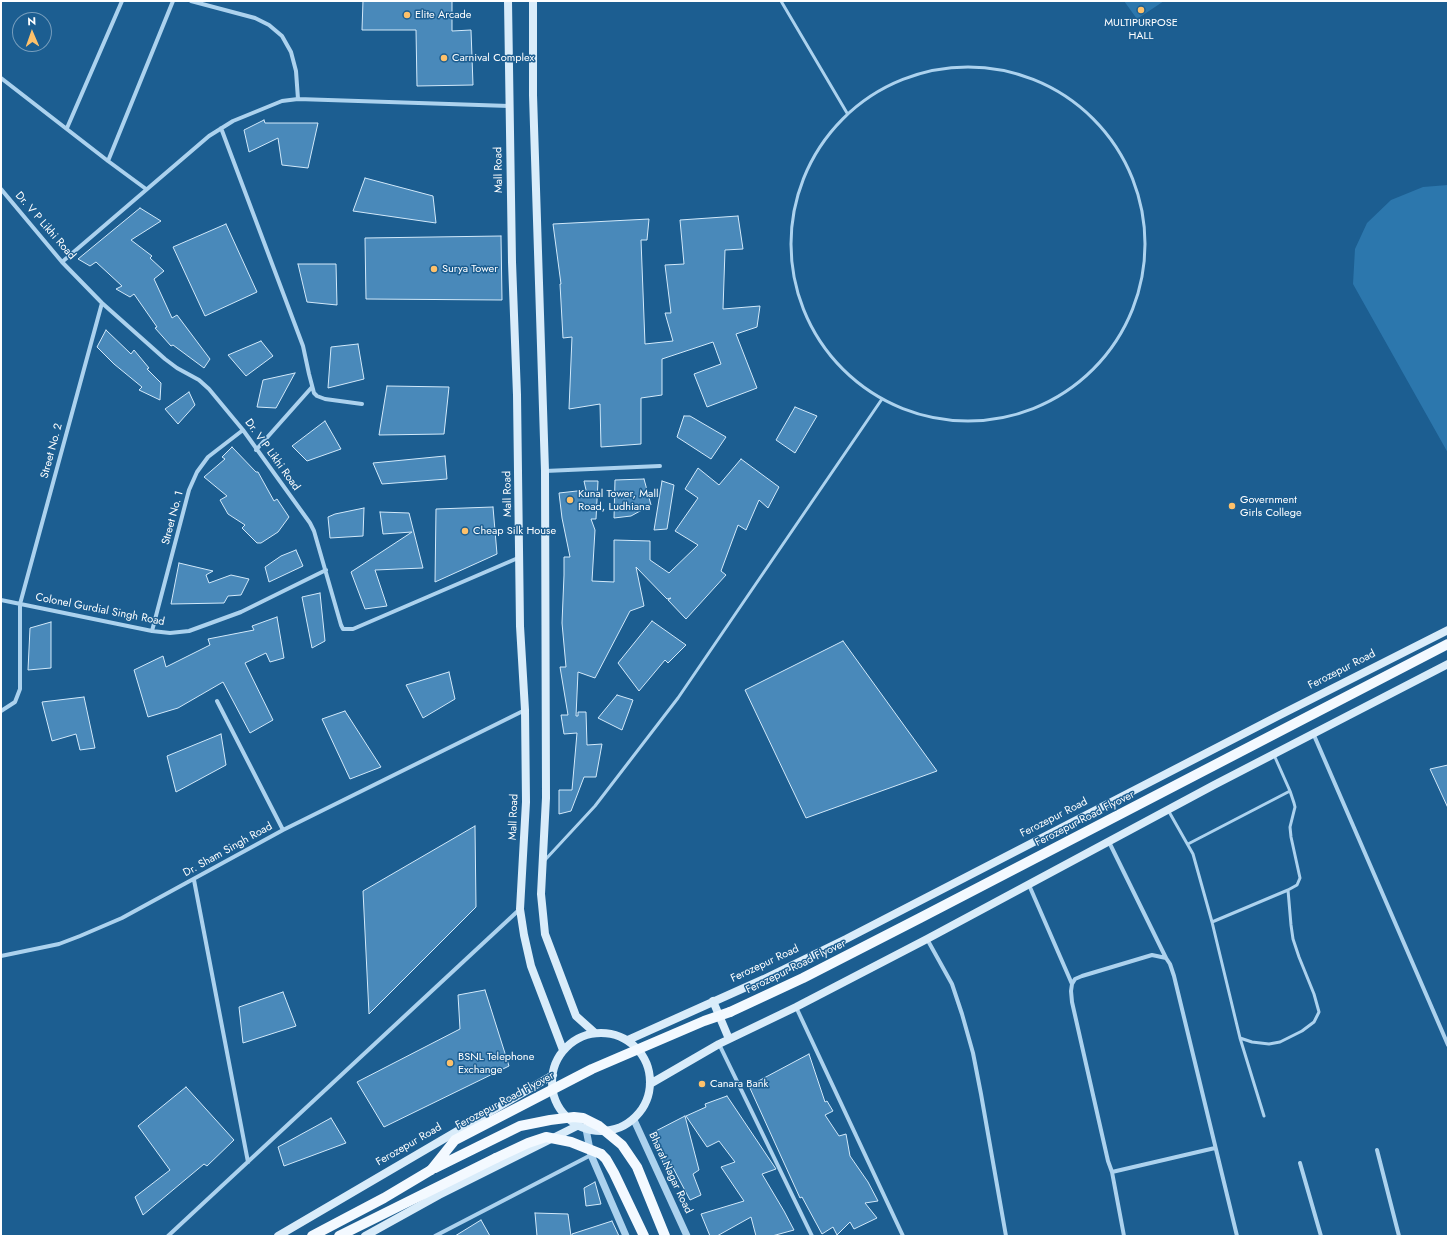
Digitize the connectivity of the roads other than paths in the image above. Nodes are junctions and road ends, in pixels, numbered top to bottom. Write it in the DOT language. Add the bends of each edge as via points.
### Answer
graph roads {
  1 [pos="122,1"];
  2 [pos="174,1"];
  3 [pos="191,1"];
  4 [pos="508,1"];
  5 [pos="532,1"];
  6 [pos="781,1"];
  7 [pos="1,78"];
  8 [pos="298,99"];
  9 [pos="509,106"];
  10 [pos="847,113"];
  11 [pos="67,128"];
  12 [pos="221,128"];
  13 [pos="108,161"];
  14 [pos="1,189"];
  15 [pos="146,189"];
  16 [pos="62,262"];
  17 [pos="102,304"];
  18 [pos="312,387"];
  19 [pos="882,399"];
  20 [pos="362,404"];
  21 [pos="242,430"];
  22 [pos="256,450"];
  23 [pos="660,466"];
  24 [pos="545,472"];
  25 [pos="520,557"];
  26 [pos="326,570"];
  27 [pos="1,600"];
  28 [pos="20,604"];
  29 [pos="1448,630"];
  30 [pos="152,631"];
  31 [pos="1448,644"];
  32 [pos="1448,664"];
  33 [pos="217,701"];
  34 [pos="526,710"];
  35 [pos="1,711"];
  36 [pos="1313,733"];
  37 [pos="1274,754"];
  38 [pos="1290,791"];
  39 [pos="1168,810"];
  40 [pos="283,830"];
  41 [pos="1108,841"];
  42 [pos="1188,844"];
  43 [pos="542,863"];
  44 [pos="194,880"];
  45 [pos="1029,885"];
  46 [pos="1288,890"];
  47 [pos="520,908"];
  48 [pos="1212,922"];
  49 [pos="927,940"];
  50 [pos="1,956"];
  51 [pos="1166,958"];
  52 [pos="1072,984"];
  53 [pos="713,1001"];
  54 [pos="796,1007"];
  55 [pos="595,1033"];
  56 [pos="1240,1038"];
  57 [pos="729,1039"];
  58 [pos="628,1040"];
  59 [pos="719,1044"];
  60 [pos="1448,1045"];
  61 [pos="564,1050"];
  62 [pos="553,1074"];
  63 [pos="650,1084"];
  64 [pos="1264,1116"];
  65 [pos="634,1120"];
  66 [pos="578,1125"];
  67 [pos="586,1129"];
  68 [pos="1215,1148"];
  69 [pos="1377,1150"];
  70 [pos="596,1154"];
  71 [pos="248,1162"];
  72 [pos="1300,1163"];
  73 [pos="431,1170"];
  74 [pos="1112,1172"];
  75 [pos="168,1236"];
  76 [pos="278,1236"];
  77 [pos="312,1236"];
  78 [pos="339,1236"];
  79 [pos="365,1236"];
  80 [pos="436,1236"];
  81 [pos="626,1236"];
  82 [pos="644,1236"];
  83 [pos="665,1236"];
  84 [pos="687,1236"];
  85 [pos="812,1236"];
  86 [pos="903,1236"];
  87 [pos="1006,1236"];
  88 [pos="1124,1236"];
  89 [pos="1237,1236"];
  90 [pos="1321,1236"];
  91 [pos="1399,1236"];
  1 -- 11 [label="street"];
  2 -- 13 [label="street"];
  3 -- 8 [label="street" via="255,18 282,36 291,52 296,71"];
  4 -- 9 [label="main road, Mall Road"];
  5 -- 24 [label="main road"];
  6 -- 10 [label="lane"];
  7 -- 11 [label="street"];
  8 -- 9 [label="street"];
  8 -- 12 [label="street" via="282,101"];
  9 -- 25 [label="main road, Mall Road"];
  10 -- 19 [label="lane" via="824,138 807,167 795,199 790,232 791,266 798,298 811,329 830,357 854,381"];
  10 -- 19 [label="lane" via="877,91 911,76 948,67 985,67 1022,75 1057,90 1087,112 1112,140 1131,172 1142,208 1146,245 1142,282 1130,318 1111,350 1085,377 1054,399 1021,413 986,420 950,420 922,415"];
  11 -- 13 [label="street"];
  12 -- 15 [label="street"];
  12 -- 18 [label="street" via="303,346"];
  13 -- 15 [label="street"];
  14 -- 16 [label="street, Dr. V P Likhi Road"];
  15 -- 16 [label="street"];
  16 -- 17 [label="street, Dr. V P Likhi Road"];
  17 -- 21 [label="street, Dr. V P Likhi Road" via="165,360 199,380"];
  17 -- 28 [label="street, Street No. 2"];
  18 -- 20 [label="street" via="317,396 325,399"];
  18 -- 22 [label="street"];
  19 -- 43 [label="lane" via="678,698 595,806"];
  21 -- 22 [label="street, Dr. V P Likhi Road"];
  21 -- 30 [label="street, Street No. 1" via="208,457 197,472"];
  22 -- 26 [label="street, Dr. V P Likhi Road" via="310,522"];
  23 -- 24 [label="street"];
  24 -- 43 [label="main road" via="546,798"];
  25 -- 26 [label="street, Dr. V P Likhi Road" via="348,630 343,629 341,625"];
  25 -- 34 [label="main road, Mall Road" via="520,626"];
  26 -- 30 [label="street, Colonel Gurdial Singh Road" via="241,612 196,628 170,633"];
  27 -- 28 [label="street, Colonel Gurdial Singh Road"];
  28 -- 30 [label="street, Colonel Gurdial Singh Road"];
  28 -- 35 [label="street, Street No. 2" via="20,689 15,702"];
  29 -- 53 [label="main road, Ferozepur Road" via="846,939"];
  31 -- 73 [label="main road, Ferozepur Road Flyover, bridge" via="803,978 730,1012 592,1068 455,1140"];
  32 -- 36 [label="main road"];
  33 -- 40 [label="street"];
  34 -- 40 [label="street, Dr. Sham Singh Road"];
  34 -- 47 [label="main road, Mall Road" via="526,802"];
  36 -- 37 [label="main road"];
  36 -- 60 [label="street"];
  37 -- 38 [label="lane"];
  37 -- 39 [label="main road"];
  38 -- 42 [label="lane"];
  38 -- 46 [label="lane" via="1295,808 1290,827 1291,837 1300,878 1296,885"];
  39 -- 41 [label="main road"];
  39 -- 42 [label="lane"];
  40 -- 44 [label="street, Dr. Sham Singh Road"];
  41 -- 45 [label="main road"];
  41 -- 51 [label="street"];
  42 -- 48 [label="lane"];
  43 -- 55 [label="main road" via="541,894 545,934 576,1016"];
  44 -- 50 [label="street, Dr. Sham Singh Road" via="122,918 80,936 37,949"];
  44 -- 71 [label="street"];
  45 -- 49 [label="main road"];
  45 -- 52 [label="street"];
  46 -- 48 [label="lane"];
  46 -- 56 [label="lane" via="1293,939 1318,1007 1317,1017 1302,1031 1280,1042 1262,1044"];
  47 -- 61 [label="main road, Mall Road" via="531,966"];
  47 -- 71 [label="street"];
  48 -- 56 [label="lane"];
  49 -- 54 [label="main road"];
  49 -- 87 [label="street" via="952,984 962,1014 981,1094"];
  51 -- 52 [label="street" via="1152,955 1082,976 1075,979"];
  51 -- 68 [label="street" via="1174,976"];
  52 -- 74 [label="street" via="1072,1002"];
  53 -- 57 [label="main road"];
  53 -- 58 [label="main road, Ferozepur Road"];
  54 -- 57 [label="main road"];
  54 -- 86 [label="street"];
  55 -- 58 [label="main road" via="608,1033"];
  55 -- 61 [label="main road" via="579,1038"];
  56 -- 64 [label="lane"];
  57 -- 59 [label="main road"];
  58 -- 63 [label="main road" via="646,1059 651,1075"];
  59 -- 63 [label="main road"];
  59 -- 85 [label="street"];
  61 -- 62 [label="main road" via="556,1061"];
  62 -- 66 [label="main road" via="553,1094 560,1109"];
  62 -- 76 [label="main road, Ferozepur Road"];
  63 -- 65 [label="main road" via="644,1107"];
  65 -- 67 [label="main road" via="619,1128 603,1131"];
  65 -- 84 [label="street, Bharat Nagar Road"];
  66 -- 67 [label="main road"];
  66 -- 79 [label="main road"];
  67 -- 70 [label="street"];
  68 -- 74 [label="street"];
  68 -- 89 [label="street"];
  69 -- 91 [label="street"];
  70 -- 78 [label="main road, bridge" via="571,1142 546,1137 496,1158"];
  70 -- 80 [label="street"];
  70 -- 81 [label="street"];
  70 -- 82 [label="main road" via="606,1159"];
  71 -- 75 [label="street"];
  72 -- 90 [label="street"];
  73 -- 77 [label="main road, Ferozepur Road Flyover"];
  73 -- 83 [label="main road, bridge" via="520,1126 550,1120 582,1118 599,1126 622,1145 637,1167"];
  74 -- 88 [label="street"];
}
